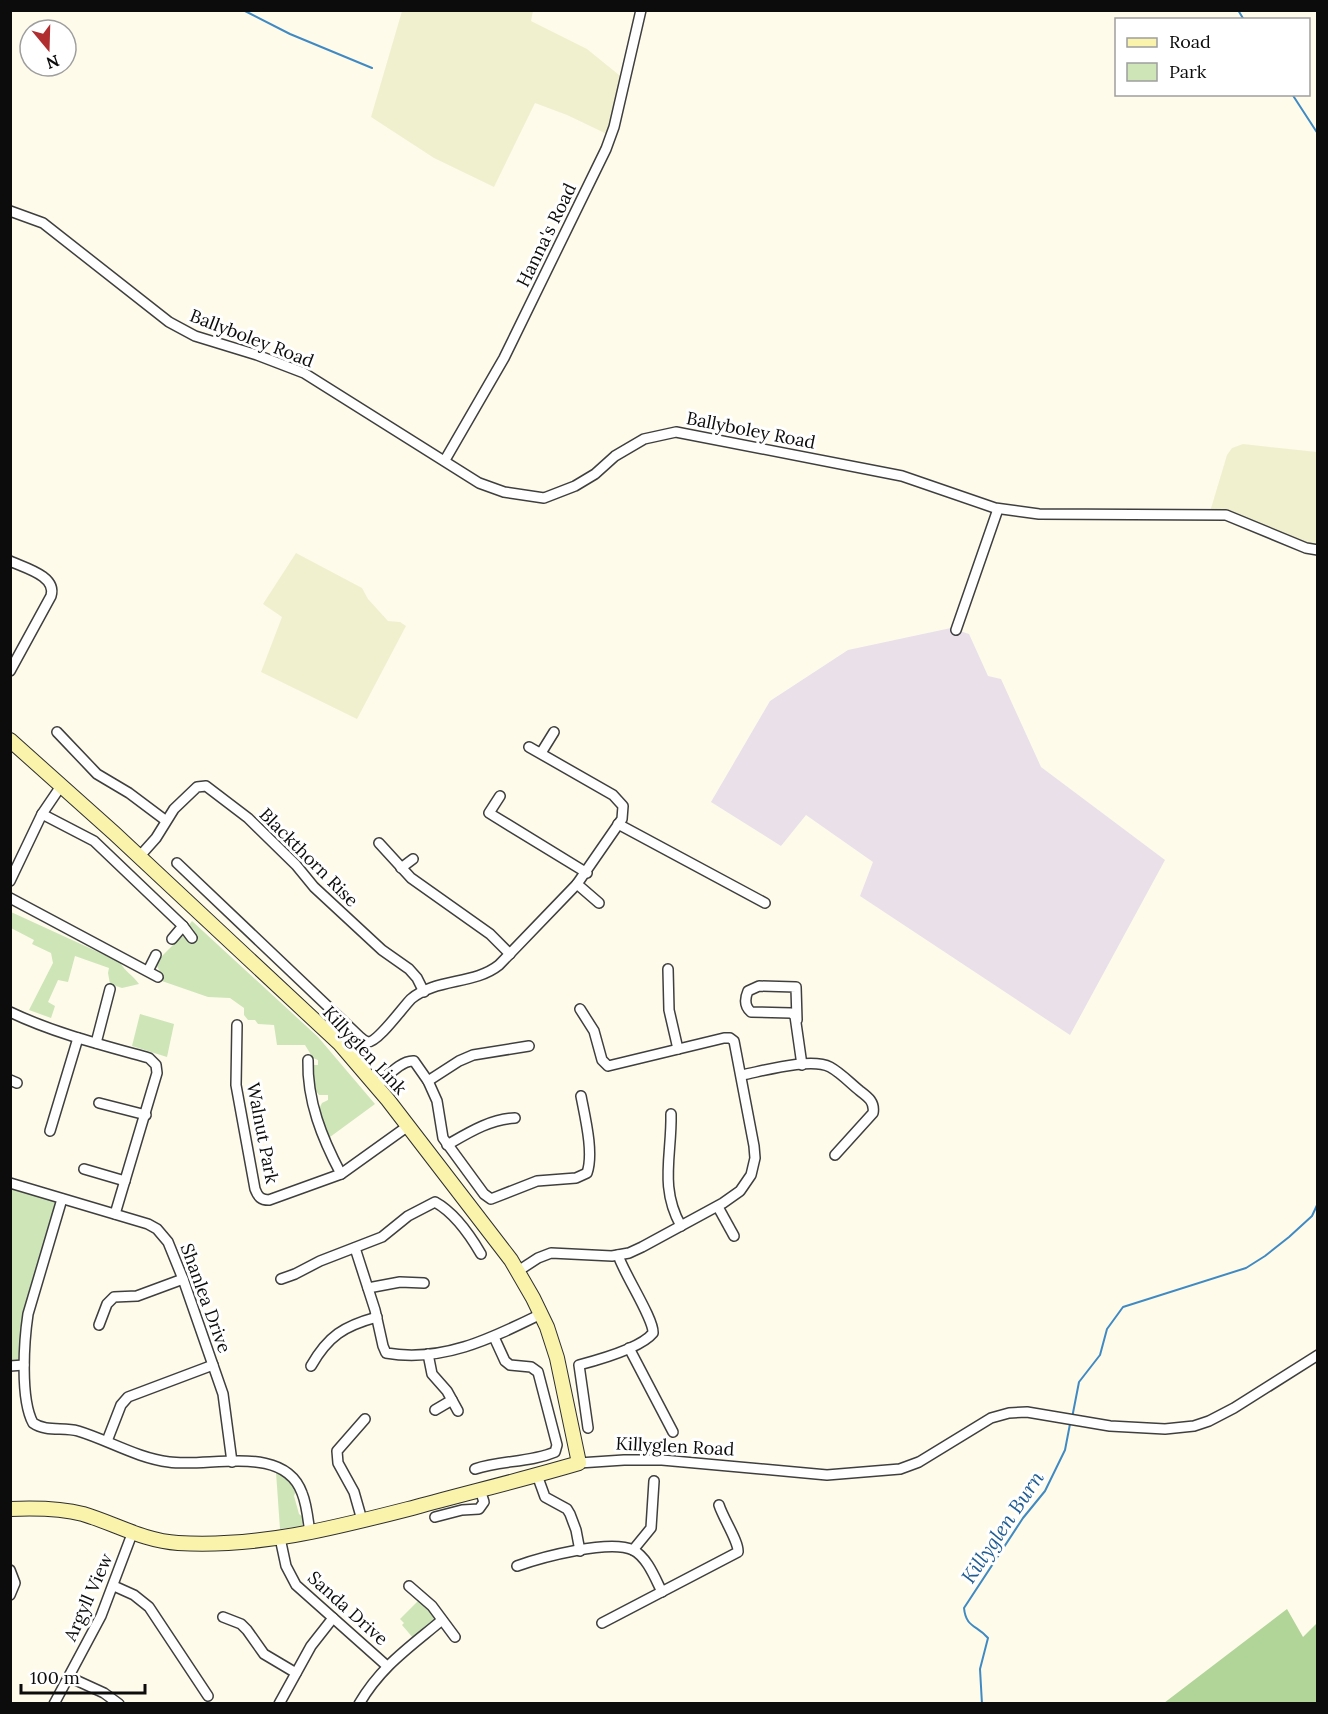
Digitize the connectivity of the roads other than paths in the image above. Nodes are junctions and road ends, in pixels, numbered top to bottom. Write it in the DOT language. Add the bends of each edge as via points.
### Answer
graph roads {
  1 [pos="641,10"];
  2 [pos="10,211"];
  3 [pos="445,460"];
  4 [pos="998,509"];
  5 [pos="1317,550"];
  6 [pos="10,561"];
  7 [pos="956,630"];
  8 [pos="10,671"];
  9 [pos="57,732"];
  10 [pos="554,732"];
  11 [pos="10,740"];
  12 [pos="529,747"];
  13 [pos="541,753"];
  14 [pos="61,786"];
  15 [pos="500,796"];
  16 [pos="42,814"];
  17 [pos="165,820"];
  18 [pos="618,824"];
  19 [pos="379,843"];
  20 [pos="139,857"];
  21 [pos="413,859"];
  22 [pos="177,863"];
  23 [pos="401,868"];
  24 [pos="587,873"];
  25 [pos="10,881"];
  26 [pos="577,884"];
  27 [pos="10,898"];
  28 [pos="599,903"];
  29 [pos="765,903"];
  30 [pos="183,926"];
  31 [pos="192,938"];
  32 [pos="172,939"];
  33 [pos="156,955"];
  34 [pos="507,957"];
  35 [pos="668,969"];
  36 [pos="148,971"];
  37 [pos="158,977"];
  38 [pos="110,989"];
  39 [pos="424,992"];
  40 [pos="580,1009"];
  41 [pos="10,1012"];
  42 [pos="797,1020"];
  43 [pos="237,1025"];
  44 [pos="78,1038"];
  45 [pos="96,1043"];
  46 [pos="529,1046"];
  47 [pos="678,1049"];
  48 [pos="308,1060"];
  49 [pos="802,1065"];
  50 [pos="742,1075"];
  51 [pos="428,1081"];
  52 [pos="377,1086"];
  53 [pos="581,1096"];
  54 [pos="99,1103"];
  55 [pos="671,1113"];
  56 [pos="146,1115"];
  57 [pos="515,1118"];
  58 [pos="408,1125"];
  59 [pos="50,1131"];
  60 [pos="447,1145"];
  61 [pos="835,1155"];
  62 [pos="84,1169"];
  63 [pos="340,1174"];
  64 [pos="125,1181"];
  65 [pos="10,1183"];
  66 [pos="62,1198"];
  67 [pos="718,1206"];
  68 [pos="115,1214"];
  69 [pos="681,1226"];
  70 [pos="734,1236"];
  71 [pos="355,1248"];
  72 [pos="481,1254"];
  73 [pos="618,1255"];
  74 [pos="518,1271"];
  75 [pos="281,1279"];
  76 [pos="183,1280"];
  77 [pos="424,1283"];
  78 [pos="368,1288"];
  79 [pos="541,1314"];
  80 [pos="377,1317"];
  81 [pos="99,1325"];
  82 [pos="494,1337"];
  83 [pos="629,1347"];
  84 [pos="428,1354"];
  85 [pos="1317,1355"];
  86 [pos="24,1365"];
  87 [pos="213,1365"];
  88 [pos="10,1366"];
  89 [pos="311,1366"];
  90 [pos="452,1400"];
  91 [pos="435,1410"];
  92 [pos="458,1411"];
  93 [pos="365,1419"];
  94 [pos="588,1428"];
  95 [pos="673,1432"];
  96 [pos="107,1441"];
  97 [pos="232,1462"];
  98 [pos="579,1463"];
  99 [pos="475,1469"];
  100 [pos="537,1475"];
  101 [pos="654,1481"];
  102 [pos="480,1490"];
  103 [pos="719,1505"];
  104 [pos="10,1509"];
  105 [pos="435,1517"];
  106 [pos="362,1521"];
  107 [pos="310,1533"];
  108 [pos="132,1534"];
  109 [pos="280,1538"];
  110 [pos="633,1550"];
  111 [pos="580,1551"];
  112 [pos="517,1566"];
  113 [pos="10,1570"];
  114 [pos="114,1586"];
  115 [pos="409,1586"];
  116 [pos="662,1592"];
  117 [pos="10,1595"];
  118 [pos="223,1617"];
  119 [pos="333,1618"];
  120 [pos="442,1620"];
  121 [pos="602,1623"];
  122 [pos="455,1637"];
  123 [pos="387,1666"];
  124 [pos="296,1673"];
  125 [pos="69,1677"];
  126 [pos="208,1696"];
  127 [pos="54,1704"];
  128 [pos="119,1704"];
  129 [pos="279,1704"];
  130 [pos="360,1704"];
  1 -- 3 [label="street, Hanna's Road" via="606,149 504,358"];
  2 -- 3 [label="street, Ballyboley Road" via="43,223 170,322 195,336 304,373"];
  3 -- 4 [label="street, Ballyboley Road" via="504,492 544,498 585,480 644,439 676,432 902,476"];
  4 -- 5 [label="street, Ballyboley Road" via="1039,514 1226,515"];
  4 -- 7 [label="street"];
  6 -- 8 [label="street" via="48,580 53,589"];
  9 -- 17 [label="street" via="97,774"];
  10 -- 13 [label="street"];
  11 -- 14 [label="street, Killyglen Link"];
  12 -- 13 [label="street"];
  13 -- 18 [label="street" via="613,795 623,806"];
  14 -- 16 [label="street"];
  14 -- 20 [label="street, Killyglen Link"];
  15 -- 24 [label="street" via="489,813"];
  16 -- 25 [label="street"];
  16 -- 30 [label="street" via="94,841"];
  17 -- 20 [label="street, Blackthorn Rise"];
  17 -- 39 [label="street, Blackthorn Rise" via="197,787 209,787 248,818 382,950 409,969"];
  18 -- 24 [label="street"];
  18 -- 29 [label="street"];
  19 -- 23 [label="street"];
  20 -- 52 [label="street, Killyglen Link" via="340,1044"];
  21 -- 23 [label="street"];
  22 -- 39 [label="street" via="365,1041 374,1039"];
  23 -- 34 [label="street" via="490,934"];
  24 -- 26 [label="street"];
  26 -- 28 [label="street"];
  26 -- 34 [label="street"];
  27 -- 36 [label="street"];
  30 -- 31 [label="street"];
  30 -- 32 [label="street"];
  33 -- 36 [label="street"];
  34 -- 39 [label="street" via="485,974"];
  35 -- 47 [label="street" via="669,1010"];
  36 -- 37 [label="street"];
  38 -- 45 [label="street"];
  40 -- 47 [label="street" via="608,1066"];
  41 -- 44 [label="street"];
  42 -- 42 [label="street" via="791,1013 749,1010 745,998 748,991 759,986 796,987"];
  42 -- 49 [label="street"];
  43 -- 63 [label="street, Walnut Park" via="236,1084 258,1196 269,1200"];
  44 -- 45 [label="street"];
  44 -- 59 [label="street"];
  45 -- 56 [label="street" via="149,1058 156,1066"];
  46 -- 51 [label="street" via="473,1055"];
  47 -- 50 [label="street" via="730,1038 736,1046"];
  48 -- 63 [label="street" via="314,1112"];
  49 -- 50 [label="street"];
  49 -- 61 [label="street" via="828,1066 873,1104 873,1113"];
  50 -- 67 [label="street" via="754,1166 743,1188"];
  51 -- 52 [label="street" via="410,1060"];
  51 -- 60 [label="street"];
  52 -- 58 [label="street, Killyglen Link"];
  53 -- 60 [label="street" via="589,1166 580,1177 537,1181 491,1199"];
  54 -- 56 [label="street"];
  55 -- 69 [label="street" via="667,1187"];
  56 -- 64 [label="street"];
  57 -- 60 [label="street" via="483,1126"];
  58 -- 63 [label="street, Walnut Park"];
  58 -- 74 [label="street, Killyglen Link"];
  62 -- 64 [label="street"];
  64 -- 68 [label="street"];
  65 -- 66 [label="street, Shanlea Drive"];
  66 -- 68 [label="street, Shanlea Drive"];
  66 -- 86 [label="street" via="28,1314"];
  67 -- 69 [label="street"];
  67 -- 70 [label="street"];
  68 -- 76 [label="street, Shanlea Drive" via="148,1224 161,1233"];
  69 -- 73 [label="street"];
  71 -- 72 [label="street" via="382,1237 408,1216 435,1202 465,1230"];
  71 -- 75 [label="street"];
  71 -- 78 [label="street"];
  73 -- 74 [label="street" via="551,1253"];
  73 -- 83 [label="street" via="653,1328 650,1336"];
  74 -- 79 [label="street, Killyglen Link"];
  76 -- 81 [label="street" via="137,1296 114,1297"];
  76 -- 87 [label="street, Shanlea Drive"];
  77 -- 78 [label="street" via="400,1282"];
  78 -- 80 [label="street"];
  79 -- 82 [label="street"];
  79 -- 98 [label="street, Killyglen Link" via="557,1358"];
  80 -- 84 [label="street" via="386,1353"];
  80 -- 89 [label="street" via="352,1324 336,1334 321,1348"];
  82 -- 84 [label="street" via="461,1349"];
  82 -- 99 [label="street" via="510,1365 531,1367 538,1372 558,1445 555,1452 546,1456"];
  83 -- 94 [label="street" via="579,1365"];
  83 -- 95 [label="street"];
  84 -- 90 [label="street" via="432,1374"];
  85 -- 98 [label="street, Killyglen Road" via="1234,1408 1194,1426 1110,1426 1027,1412 1000,1414 910,1467 858,1474 801,1474 662,1460"];
  86 -- 88 [label="street"];
  86 -- 96 [label="street" via="33,1423 75,1430"];
  87 -- 96 [label="street" via="128,1397"];
  87 -- 97 [label="street, Shanlea Drive" via="226,1407"];
  90 -- 91 [label="street"];
  90 -- 92 [label="street"];
  93 -- 106 [label="street" via="337,1451 338,1463 354,1492"];
  96 -- 97 [label="street" via="166,1462"];
  97 -- 107 [label="street" via="271,1463 290,1475 303,1493"];
  98 -- 100 [label="street, Killyglen Road"];
  100 -- 102 [label="street, Killyglen Road"];
  100 -- 111 [label="street" via="545,1497 570,1514"];
  101 -- 110 [label="street" via="651,1528"];
  102 -- 105 [label="street" via="484,1502 479,1509 462,1509"];
  102 -- 106 [label="street, Killyglen Road"];
  103 -- 116 [label="street" via="738,1552"];
  104 -- 108 [label="street, Killyglen Road" via="81,1514"];
  106 -- 107 [label="street, Killyglen Road"];
  107 -- 109 [label="street, Killyglen Road"];
  108 -- 109 [label="street, Killyglen Road" via="180,1543"];
  108 -- 114 [label="street, Argyll View"];
  109 -- 119 [label="street, Sanda Drive" via="290,1576"];
  110 -- 111 [label="street" via="614,1546"];
  110 -- 116 [label="street" via="646,1563"];
  111 -- 112 [label="street"];
  113 -- 117 [label="street" via="15,1586"];
  114 -- 125 [label="street, Argyll View"];
  114 -- 126 [label="street" via="149,1607"];
  115 -- 120 [label="street"];
  116 -- 121 [label="street"];
  118 -- 124 [label="street" via="241,1624 264,1654"];
  119 -- 123 [label="street, Sanda Drive"];
  119 -- 124 [label="street"];
  120 -- 122 [label="street"];
  120 -- 123 [label="street"];
  123 -- 130 [label="street"];
  124 -- 129 [label="street"];
  125 -- 127 [label="street, Argyll View"];
  125 -- 128 [label="street"];
}
